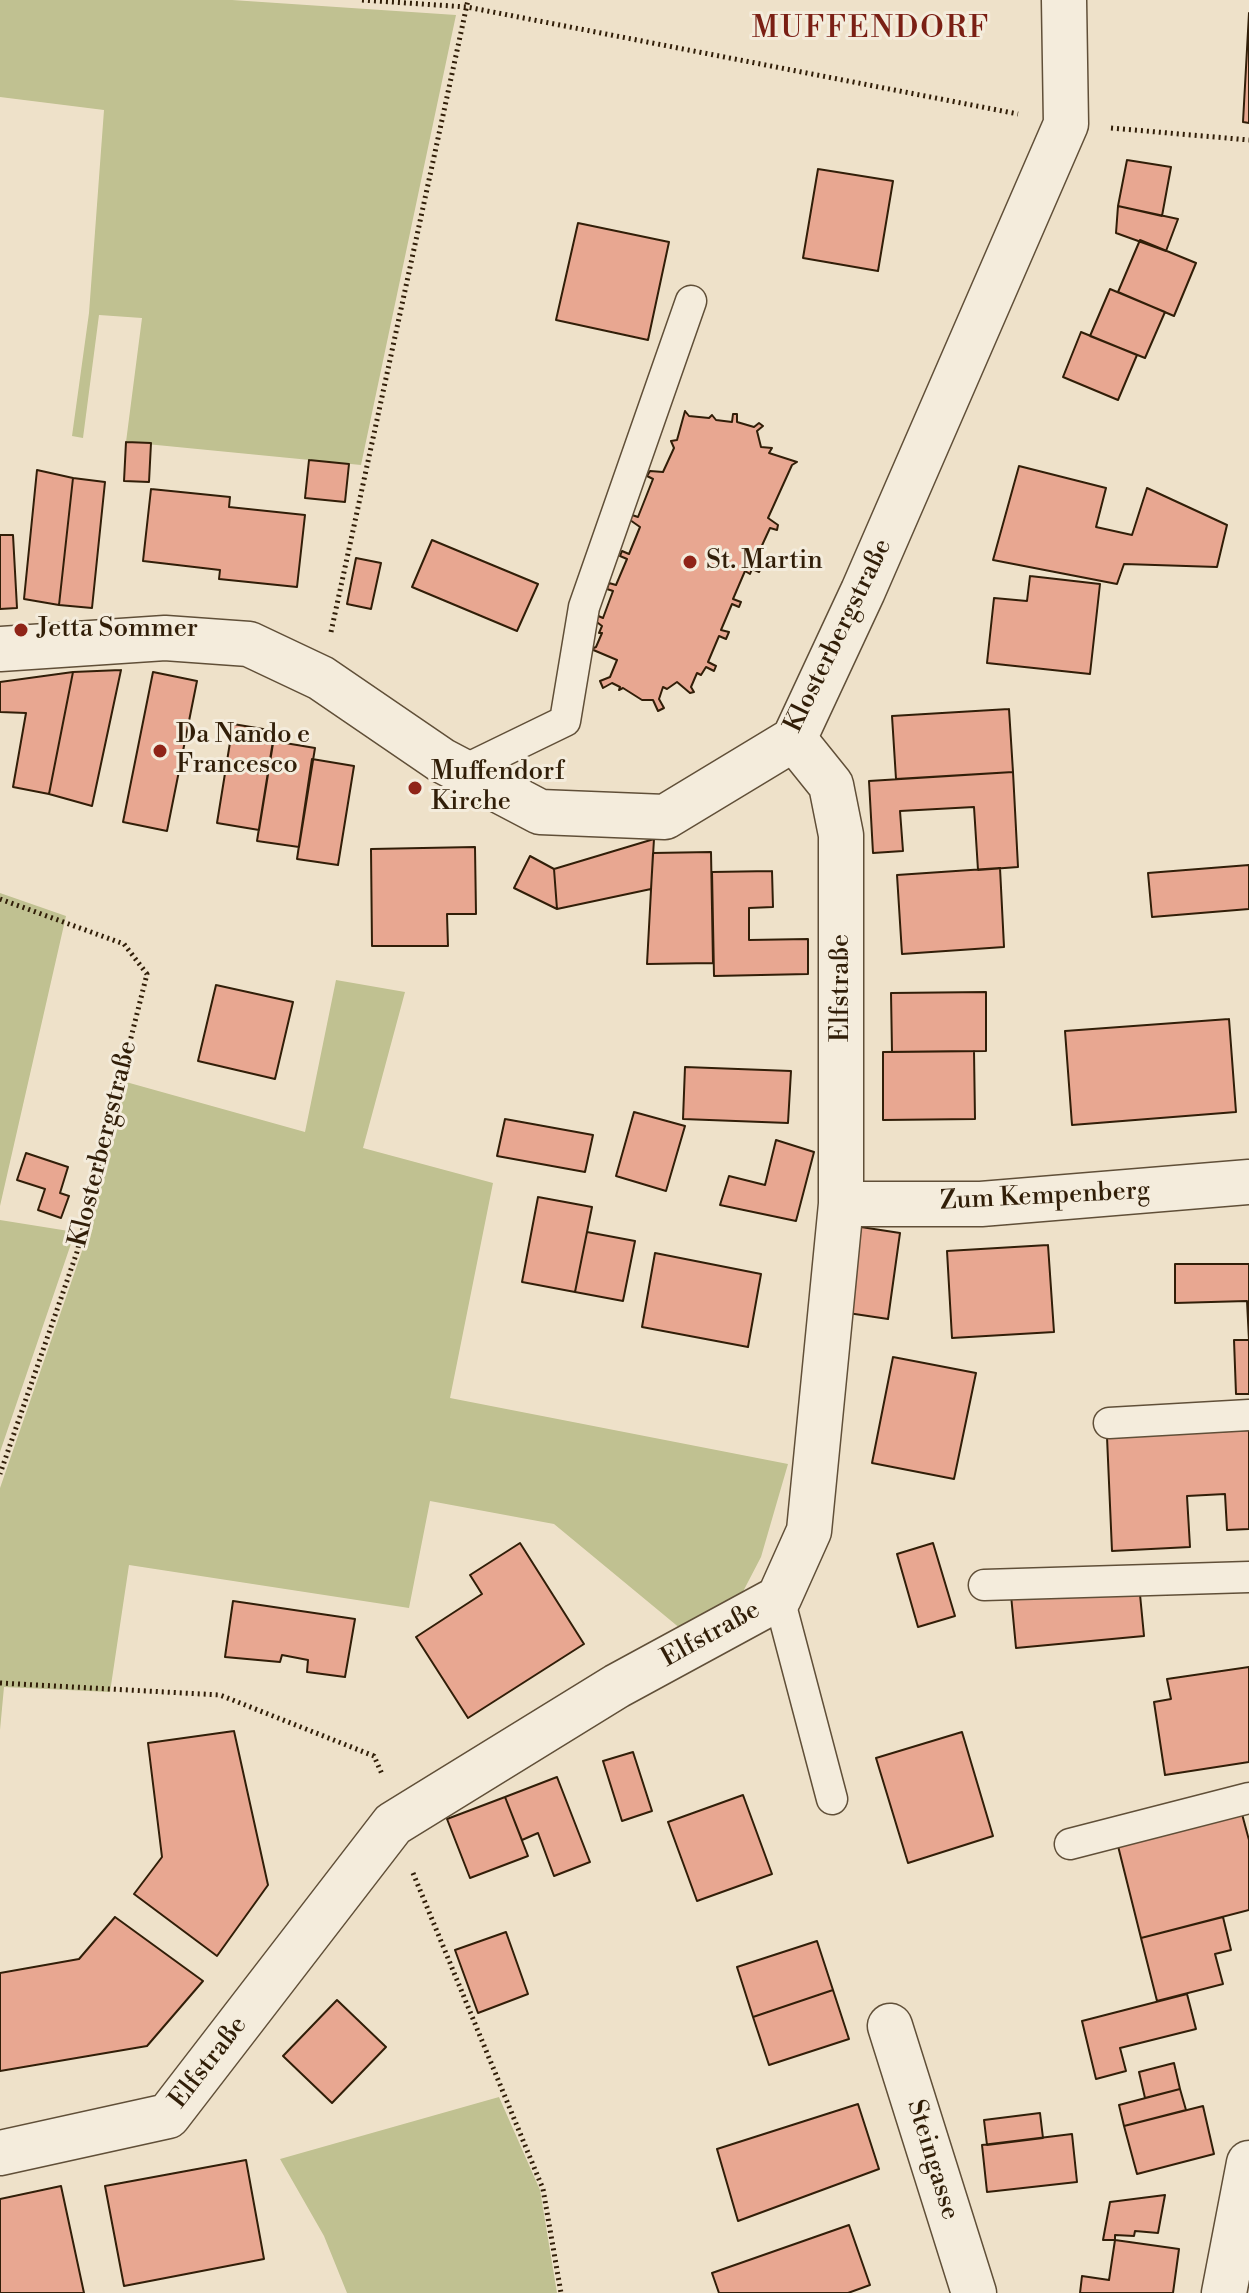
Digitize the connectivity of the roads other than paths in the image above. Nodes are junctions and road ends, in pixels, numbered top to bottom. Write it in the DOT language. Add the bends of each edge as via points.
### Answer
graph roads {
  1 [pos="1064,0"];
  2 [pos="691,301"];
  3 [pos="0,649"];
  4 [pos="794,739"];
  5 [pos="462,771"];
  6 [pos="1249,1182"];
  7 [pos="841,1204"];
  8 [pos="1249,1415"];
  9 [pos="1109,1423"];
  10 [pos="1249,1577"];
  11 [pos="984,1585"];
  12 [pos="779,1598"];
  13 [pos="1249,1798"];
  14 [pos="832,1799"];
  15 [pos="1070,1844"];
  16 [pos="890,2026"];
  17 [pos="0,2153"];
  18 [pos="1249,2163"];
  19 [pos="974,2293"];
  20 [pos="1224,2293"];
  1 -- 4 [label="street, Klosterbergstraße" via="1066,124"];
  2 -- 5 [label="lane" via="584,607 565,721"];
  3 -- 5 [label="street, Klosterbergstraße" via="165,638 249,644 321,678"];
  4 -- 5 [label="street, Klosterbergstraße" via="665,817 540,812"];
  4 -- 7 [label="street, Elfstraße" via="831,785 841,835"];
  6 -- 7 [label="street, Zum Kempenberg" via="981,1204"];
  7 -- 12 [label="street, Elfstraße" via="809,1531"];
  8 -- 9 [label="lane"];
  10 -- 11 [label="lane"];
  12 -- 14 [label="lane"];
  12 -- 17 [label="street, Elfstraße" via="617,1686 393,1824 168,2116"];
  13 -- 15 [label="lane"];
  16 -- 19 [label="street, Steingasse"];
  18 -- 20 [label="street"];
}
